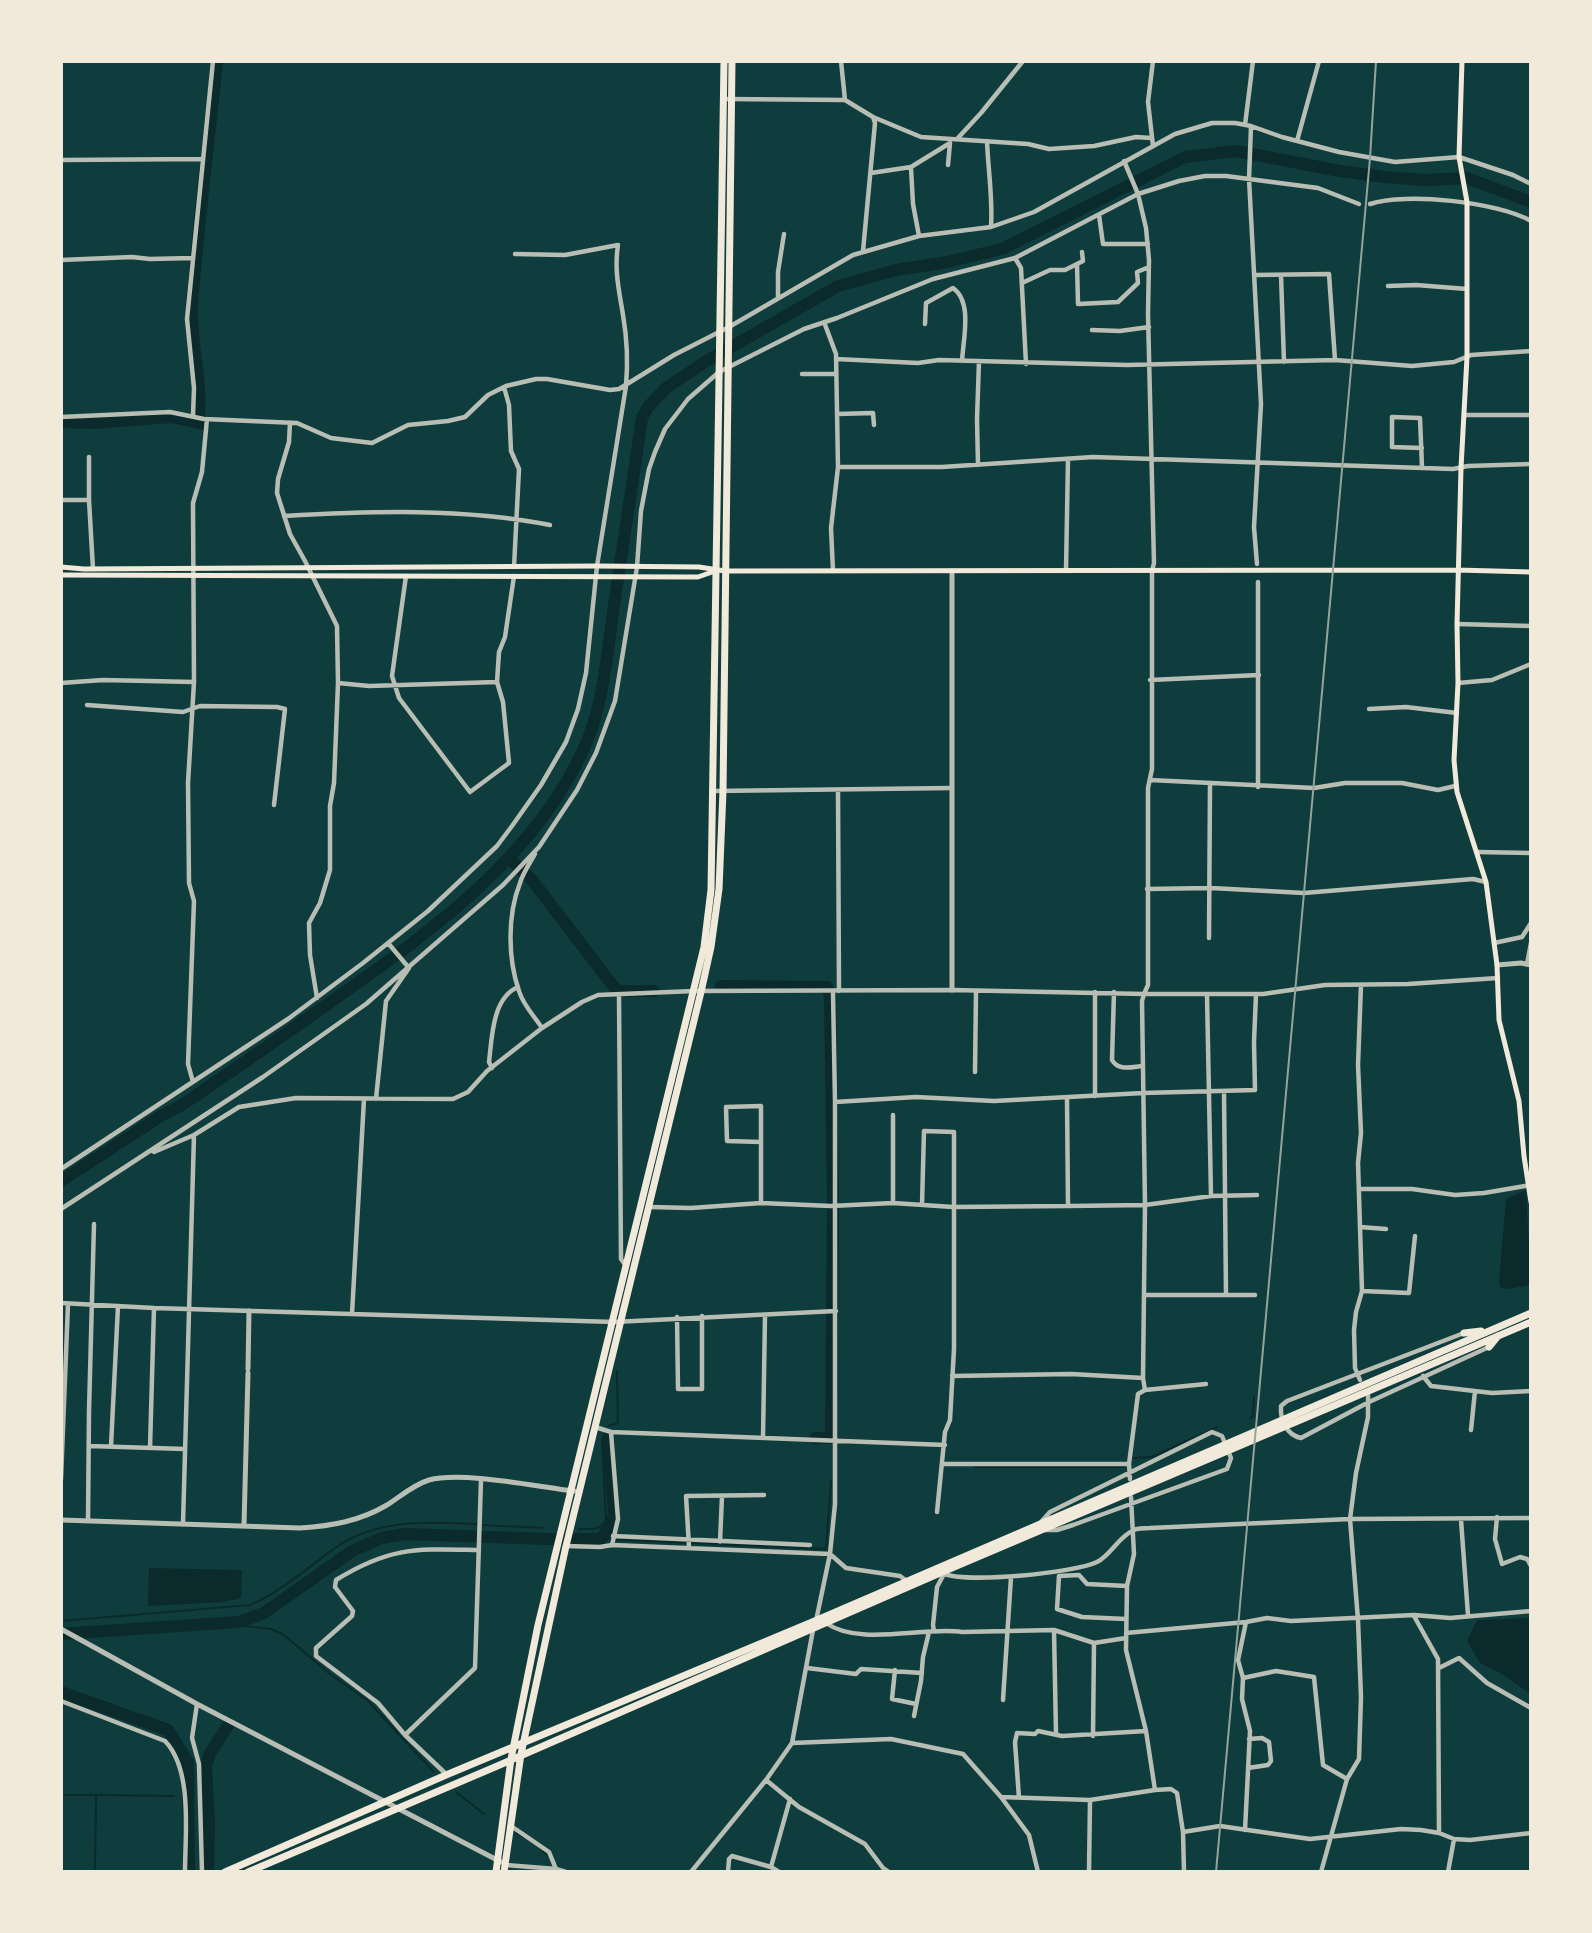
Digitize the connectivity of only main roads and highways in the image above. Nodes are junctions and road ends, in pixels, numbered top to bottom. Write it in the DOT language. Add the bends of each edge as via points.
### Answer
graph roads {
  1 [pos="724,61"];
  2 [pos="732,61"];
  3 [pos="1462,61"];
  4 [pos="728,99"];
  5 [pos="723,371"];
  6 [pos="61,567"];
  7 [pos="1457,570"];
  8 [pos="715,571"];
  9 [pos="725,571"];
  10 [pos="1531,572"];
  11 [pos="194,573"];
  12 [pos="61,575"];
  13 [pos="697,992"];
  14 [pos="1528,1168"];
  15 [pos="1530,1184"];
  16 [pos="1531,1202"];
  17 [pos="645,1207"];
  18 [pos="1531,1313"];
  19 [pos="617,1322"];
  20 [pos="1531,1322"];
  21 [pos="1491,1330"];
  22 [pos="1464,1333"];
  23 [pos="1499,1335"];
  24 [pos="1489,1348"];
  25 [pos="1219,1451"];
  26 [pos="575,1491"];
  27 [pos="564,1545"];
  28 [pos="941,1571"];
  29 [pos="523,1744"];
  30 [pos="513,1748"];
  31 [pos="521,1754"];
  32 [pos="511,1759"];
  33 [pos="502,1866"];
  34 [pos="225,1872"];
  35 [pos="248,1872"];
  36 [pos="496,1872"];
  1 -- 4 [label="highway"];
  2 -- 4 [label="highway"];
  3 -- 7 [label="main road" via="1459,160 1467,199 1467,357"];
  4 -- 5 [label="highway" via="720,332"];
  4 -- 5 [label="highway" via="729,327"];
  5 -- 8 [label="highway"];
  5 -- 9 [label="highway"];
  6 -- 11 [label="main road"];
  7 -- 9 [label="main road"];
  7 -- 10 [label="main road"];
  7 -- 14 [label="main road" via="1455,786 1486,882 1499,1020 1519,1101"];
  8 -- 9 [label="main road"];
  8 -- 11 [label="main road" via="600,566"];
  8 -- 11 [label="main road" via="698,578"];
  8 -- 13 [label="highway" via="711,890"];
  9 -- 13 [label="highway" via="719,890 711,947"];
  11 -- 12 [label="main road"];
  13 -- 17 [label="highway"];
  14 -- 15 [label="main road"];
  15 -- 16 [label="main road"];
  17 -- 19 [label="highway"];
  17 -- 19 [label="highway" via="626,1267"];
  18 -- 21 [label="highway"];
  19 -- 26 [label="highway"];
  19 -- 26 [label="highway" via="595,1427"];
  20 -- 23 [label="highway"];
  21 -- 22 [label="highway"];
  21 -- 25 [label="highway" via="1288,1416"];
  23 -- 24 [label="highway"];
  23 -- 25 [label="highway"];
  25 -- 28 [label="highway"];
  26 -- 27 [label="highway"];
  27 -- 29 [label="highway"];
  27 -- 30 [label="highway" via="538,1625"];
  28 -- 29 [label="highway" via="907,1581"];
  28 -- 31 [label="highway"];
  29 -- 30 [label="highway"];
  29 -- 31 [label="highway"];
  30 -- 32 [label="highway"];
  30 -- 34 [label="highway"];
  31 -- 32 [label="highway"];
  31 -- 33 [label="highway"];
  32 -- 33 [label="highway"];
  32 -- 35 [label="highway"];
  33 -- 36 [label="highway"];
}
